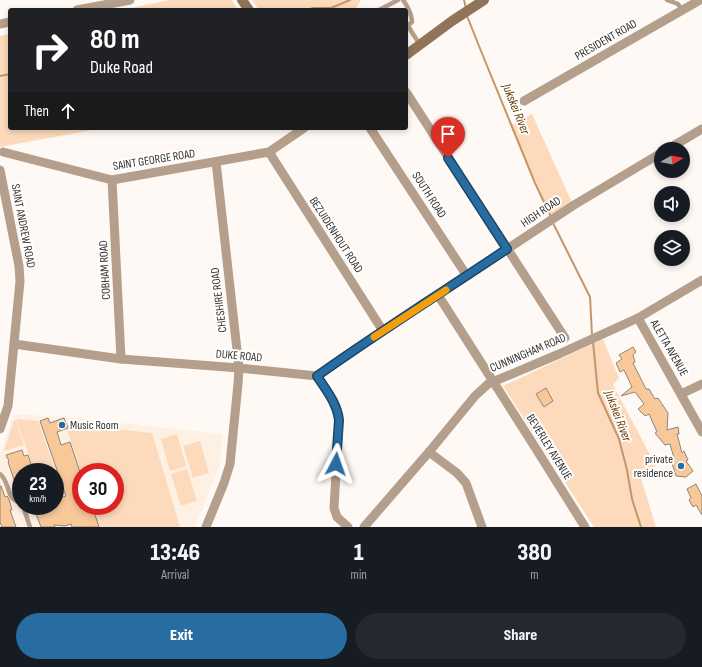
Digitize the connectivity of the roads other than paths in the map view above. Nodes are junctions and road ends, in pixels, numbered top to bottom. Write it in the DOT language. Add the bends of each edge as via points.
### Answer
graph roads {
  1 [pos="130,0"];
  2 [pos="398,0"];
  3 [pos="484,0"];
  4 [pos="667,0"];
  5 [pos="700,0"];
  6 [pos="102,3"];
  7 [pos="84,8"];
  8 [pos="383,8"];
  9 [pos="682,10"];
  10 [pos="408,13"];
  11 [pos="408,25"];
  12 [pos="408,27"];
  13 [pos="420,45"];
  14 [pos="408,54"];
  15 [pos="408,95"];
  16 [pos="524,101"];
  17 [pos="702,129"];
  18 [pos="301,130"];
  19 [pos="371,130"];
  20 [pos="680,142"];
  21 [pos="1,152"];
  22 [pos="269,152"];
  23 [pos="654,157"];
  24 [pos="216,162"];
  25 [pos="0,170"];
  26 [pos="112,180"];
  27 [pos="507,249"];
  28 [pos="467,276"];
  29 [pos="702,280"];
  30 [pos="438,295"];
  31 [pos="638,318"];
  32 [pos="383,331"];
  33 [pos="565,338"];
  34 [pos="14,344"];
  35 [pos="121,359"];
  36 [pos="239,368"];
  37 [pos="317,376"];
  38 [pos="493,381"];
  39 [pos="702,384"];
  40 [pos="681,394"];
  41 [pos="0,429"];
  42 [pos="702,432"];
  43 [pos="429,452"];
  44 [pos="0,474"];
  45 [pos="12,498"];
  46 [pos="25,515"];
  47 [pos="30,527"];
  48 [pos="206,527"];
  49 [pos="348,527"];
  50 [pos="364,527"];
  51 [pos="482,527"];
  52 [pos="585,527"];
  1 -- 6 [label="street"];
  2 -- 8 [label="lane"];
  3 -- 13 [label="main road"];
  4 -- 9 [label="lane" via="678,4"];
  5 -- 9 [label="street, PRESIDENT ROAD"];
  6 -- 7 [label="street"];
  9 -- 16 [label="street, PRESIDENT ROAD"];
  10 -- 11 [label="lane" via="412,19"];
  12 -- 13 [label="lane"];
  13 -- 14 [label="main road"];
  15 -- 27 [label="street"];
  17 -- 20 [label="street"];
  18 -- 22 [label="street, SAINT GEORGE ROAD"];
  19 -- 28 [label="street, SOUTH ROAD"];
  21 -- 26 [label="street, SAINT GEORGE ROAD"];
  22 -- 24 [label="street, SAINT GEORGE ROAD"];
  22 -- 32 [label="street, BEZUIDENHOUT ROAD"];
  23 -- 27 [label="street, HIGH ROAD"];
  24 -- 26 [label="street, SAINT GEORGE ROAD"];
  24 -- 36 [label="street, CHESHIRE ROAD"];
  25 -- 34 [label="street, SAINT ANDREW ROAD" via="20,272"];
  26 -- 35 [label="street, COBHAM ROAD"];
  27 -- 28 [label="street, HIGH ROAD"];
  27 -- 33 [label="street"];
  28 -- 30 [label="street, HIGH ROAD"];
  29 -- 31 [label="street, CUNNINGHAM ROAD"];
  30 -- 32 [label="street"];
  30 -- 38 [label="street, BEVERLEY AVENUE"];
  31 -- 38 [label="street, CUNNINGHAM ROAD"];
  31 -- 40 [label="street, ALETTA AVENUE"];
  32 -- 37 [label="street"];
  34 -- 35 [label="street, DUKE ROAD"];
  34 -- 41 [label="street, SAINT ANDREW ROAD" via="8,406"];
  35 -- 36 [label="street, DUKE ROAD"];
  36 -- 37 [label="street, DUKE ROAD"];
  36 -- 48 [label="street, CHESHIRE ROAD" via="230,464"];
  37 -- 49 [label="street" via="338,414 334,508 337,517"];
  38 -- 43 [label="street, CUNNINGHAM ROAD" via="483,387"];
  38 -- 52 [label="street, BEVERLEY AVENUE"];
  39 -- 40 [label="street"];
  40 -- 42 [label="street, ALETTA AVENUE"];
  43 -- 50 [label="street, CUNNINGHAM ROAD"];
  43 -- 51 [label="street" via="466,483"];
  44 -- 45 [label="lane"];
  46 -- 47 [label="lane"];
}
